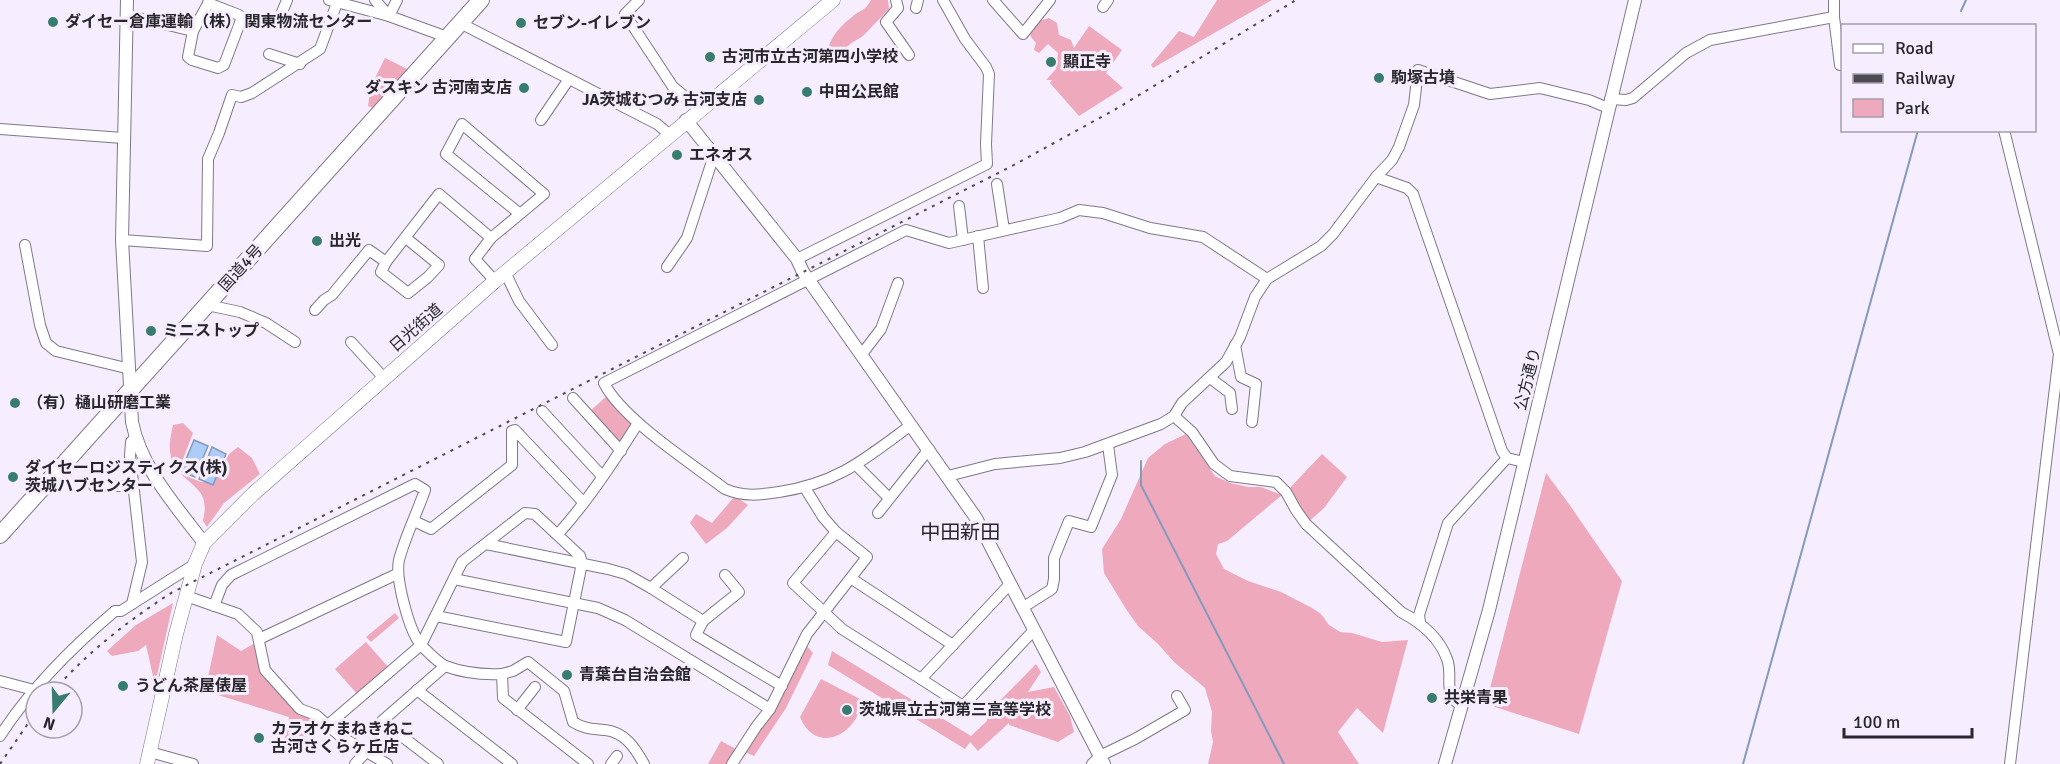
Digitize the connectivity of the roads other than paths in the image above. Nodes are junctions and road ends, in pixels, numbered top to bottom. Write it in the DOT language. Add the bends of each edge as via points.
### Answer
graph roads {
  1 [pos="127,0"];
  2 [pos="287,0"];
  3 [pos="375,0"];
  4 [pos="397,0"];
  5 [pos="481,0"];
  6 [pos="639,0"];
  7 [pos="833,0"];
  8 [pos="896,0"];
  9 [pos="943,0"];
  10 [pos="993,0"];
  11 [pos="1050,0"];
  12 [pos="1635,0"];
  13 [pos="1834,0"];
  14 [pos="333,1"];
  15 [pos="209,2"];
  16 [pos="126,15"];
  17 [pos="389,16"];
  18 [pos="1834,17"];
  19 [pos="278,22"];
  20 [pos="460,23"];
  21 [pos="193,31"];
  22 [pos="447,37"];
  23 [pos="268,54"];
  24 [pos="909,56"];
  25 [pos="300,64"];
  26 [pos="1841,65"];
  27 [pos="569,78"];
  28 [pos="1609,103"];
  29 [pos="700,109"];
  30 [pos="541,120"];
  31 [pos="686,120"];
  32 [pos="2004,132"];
  33 [pos="1,133"];
  34 [pos="669,135"];
  35 [pos="123,138"];
  36 [pos="714,155"];
  37 [pos="1376,177"];
  38 [pos="997,184"];
  39 [pos="959,206"];
  40 [pos="520,214"];
  41 [pos="1004,230"];
  42 [pos="978,236"];
  43 [pos="406,238"];
  44 [pos="491,238"];
  45 [pos="122,240"];
  46 [pos="963,240"];
  47 [pos="25,245"];
  48 [pos="797,258"];
  49 [pos="386,262"];
  50 [pos="667,267"];
  51 [pos="500,277"];
  52 [pos="808,279"];
  53 [pos="1268,279"];
  54 [pos="898,283"];
  55 [pos="984,288"];
  56 [pos="207,305"];
  57 [pos="315,310"];
  58 [pos="295,342"];
  59 [pos="351,342"];
  60 [pos="552,345"];
  61 [pos="1235,345"];
  62 [pos="862,354"];
  63 [pos="130,369"];
  64 [pos="384,378"];
  65 [pos="1210,378"];
  66 [pos="130,390"];
  67 [pos="573,398"];
  68 [pos="1232,409"];
  69 [pos="542,411"];
  70 [pos="1174,416"];
  71 [pos="1252,422"];
  72 [pos="638,423"];
  73 [pos="911,425"];
  74 [pos="135,438"];
  75 [pos="1108,445"];
  76 [pos="929,449"];
  77 [pos="621,450"];
  78 [pos="1507,458"];
  79 [pos="1524,462"];
  80 [pos="856,465"];
  81 [pos="602,476"];
  82 [pos="948,476"];
  83 [pos="94,486"];
  84 [pos="133,486"];
  85 [pos="805,488"];
  86 [pos="889,498"];
  87 [pos="583,502"];
  88 [pos="878,513"];
  89 [pos="414,521"];
  90 [pos="836,532"];
  91 [pos="558,534"];
  92 [pos="0,535"];
  93 [pos="204,543"];
  94 [pos="486,544"];
  95 [pos="683,558"];
  96 [pos="582,563"];
  97 [pos="195,564"];
  98 [pos="398,574"];
  99 [pos="725,575"];
  100 [pos="454,579"];
  101 [pos="852,579"];
  102 [pos="1011,585"];
  103 [pos="651,588"];
  104 [pos="186,596"];
  105 [pos="573,602"];
  106 [pos="132,604"];
  107 [pos="214,606"];
  108 [pos="1022,608"];
  109 [pos="824,611"];
  110 [pos="436,616"];
  111 [pos="703,621"];
  112 [pos="1420,622"];
  113 [pos="1034,630"];
  114 [pos="259,639"];
  115 [pos="421,645"];
  116 [pos="953,645"];
  117 [pos="445,666"];
  118 [pos="502,674"];
  119 [pos="921,679"];
  120 [pos="44,680"];
  121 [pos="0,681"];
  122 [pos="782,686"];
  123 [pos="24,687"];
  124 [pos="535,687"];
  125 [pos="417,690"];
  126 [pos="1177,696"];
  127 [pos="24,704"];
  128 [pos="1462,706"];
  129 [pos="770,708"];
  130 [pos="517,710"];
  131 [pos="329,724"];
  132 [pos="0,736"];
  133 [pos="366,752"];
  134 [pos="148,758"];
  135 [pos="1099,761"];
  136 [pos="193,764"];
  137 [pos="355,764"];
  138 [pos="387,764"];
  139 [pos="438,764"];
  140 [pos="512,764"];
  141 [pos="587,764"];
  142 [pos="644,764"];
  143 [pos="732,764"];
  144 [pos="1445,764"];
  145 [pos="2010,764"];
  1 -- 16 [label="street"];
  2 -- 19 [label="street"];
  3 -- 17 [label="street"];
  4 -- 17 [label="street"];
  5 -- 20 [label="highway, 国道4号"];
  6 -- 29 [label="street" via="625,14 673,87"];
  7 -- 29 [label="main road, 日光街道"];
  8 -- 24 [label="street" via="898,8 886,22"];
  9 -- 48 [label="street" via="989,74 987,164"];
  10 -- 11 [label="street" via="1023,34"];
  12 -- 28 [label="street, 公方通り"];
  13 -- 18 [label="street"];
  14 -- 17 [label="street"];
  14 -- 25 [label="street" via="320,49"];
  15 -- 21 [label="street"];
  15 -- 21 [label="street" via="239,15 241,20 224,65 218,68 188,57"];
  16 -- 21 [label="street"];
  16 -- 35 [label="street"];
  17 -- 22 [label="street"];
  18 -- 26 [label="street"];
  18 -- 28 [label="street" via="1710,39 1686,53 1633,98"];
  20 -- 22 [label="highway, 国道4号"];
  20 -- 27 [label="street"];
  22 -- 56 [label="highway, 国道4号"];
  23 -- 25 [label="street"];
  25 -- 45 [label="street" via="252,93 232,95 208,159 207,246"];
  27 -- 30 [label="street"];
  27 -- 34 [label="street" via="657,124"];
  28 -- 37 [label="street" via="1539,88 1490,94 1418,70 1414,105 1399,147"];
  28 -- 79 [label="street, 公方通り"];
  29 -- 31 [label="main road, 日光街道"];
  31 -- 34 [label="main road, 日光街道"];
  31 -- 36 [label="street"];
  32 -- 145 [label="street" via="2060,354"];
  33 -- 35 [label="street"];
  34 -- 51 [label="main road, 日光街道"];
  35 -- 45 [label="street"];
  36 -- 48 [label="street"];
  36 -- 50 [label="street" via="687,238"];
  37 -- 53 [label="street" via="1322,246"];
  37 -- 78 [label="street" via="1413,194"];
  38 -- 41 [label="street"];
  39 -- 46 [label="street"];
  40 -- 40 [label="street" via="544,194 462,124 446,154"];
  40 -- 44 [label="street"];
  41 -- 42 [label="street"];
  41 -- 53 [label="street" via="1079,210 1103,213 1150,228 1203,237"];
  42 -- 46 [label="street"];
  42 -- 55 [label="street"];
  43 -- 44 [label="street" via="439,195"];
  43 -- 49 [label="street"];
  43 -- 49 [label="street" via="439,265 408,294 381,272"];
  44 -- 51 [label="street" via="475,259"];
  45 -- 63 [label="street"];
  46 -- 52 [label="street" via="949,243 906,230"];
  47 -- 63 [label="street" via="46,343 56,351"];
  48 -- 52 [label="street"];
  49 -- 57 [label="street" via="369,250"];
  51 -- 60 [label="street"];
  51 -- 64 [label="main road, 日光街道"];
  52 -- 62 [label="street"];
  52 -- 72 [label="street" via="604,383"];
  53 -- 61 [label="street" via="1255,297"];
  54 -- 62 [label="street" via="881,329"];
  56 -- 58 [label="street" via="240,312"];
  56 -- 66 [label="highway, 国道4号"];
  59 -- 64 [label="street"];
  61 -- 65 [label="street" via="1226,362"];
  61 -- 71 [label="street" via="1241,376 1256,384"];
  62 -- 73 [label="street"];
  63 -- 66 [label="street"];
  64 -- 93 [label="main road, 日光街道" via="253,494"];
  65 -- 68 [label="street" via="1230,393"];
  65 -- 70 [label="street" via="1182,403"];
  66 -- 74 [label="street"];
  66 -- 92 [label="highway, 国道4号"];
  67 -- 77 [label="street"];
  69 -- 81 [label="street"];
  70 -- 75 [label="street"];
  70 -- 112 [label="street" via="1192,432 1214,464 1230,476 1276,482 1306,524 1401,612"];
  72 -- 77 [label="street"];
  72 -- 85 [label="street" via="725,489 749,496"];
  73 -- 76 [label="street"];
  73 -- 80 [label="street"];
  74 -- 84 [label="street" via="130,456"];
  74 -- 93 [label="street" via="145,461"];
  75 -- 82 [label="street" via="1060,458 995,464"];
  75 -- 108 [label="street" via="1112,475 1091,526 1069,521 1054,558 1052,589"];
  76 -- 82 [label="street"];
  76 -- 86 [label="street"];
  77 -- 81 [label="street"];
  78 -- 79 [label="street"];
  78 -- 112 [label="street" via="1448,523"];
  79 -- 128 [label="street, 公方通り"];
  80 -- 85 [label="street"];
  80 -- 86 [label="street"];
  81 -- 87 [label="street"];
  82 -- 102 [label="street" via="976,518"];
  83 -- 84 [label="street"];
  84 -- 106 [label="street" via="142,562"];
  85 -- 90 [label="street"];
  86 -- 88 [label="street"];
  87 -- 89 [label="street" via="515,430 512,465 431,529"];
  87 -- 91 [label="street"];
  89 -- 98 [label="street" via="399,560"];
  89 -- 107 [label="street" via="425,490 415,484 231,575 222,585"];
  90 -- 101 [label="street" via="867,557"];
  90 -- 109 [label="street" via="793,583"];
  91 -- 94 [label="street" via="535,514 525,513"];
  91 -- 96 [label="street"];
  93 -- 97 [label="main road, 日光街道"];
  94 -- 96 [label="street"];
  94 -- 100 [label="street" via="462,562"];
  95 -- 103 [label="street"];
  96 -- 103 [label="street" via="626,574"];
  96 -- 105 [label="street"];
  97 -- 104 [label="main road, 日光街道"];
  97 -- 106 [label="street"];
  98 -- 114 [label="street"];
  98 -- 115 [label="street" via="403,601"];
  99 -- 111 [label="street" via="739,592"];
  100 -- 105 [label="street"];
  100 -- 110 [label="street"];
  101 -- 109 [label="street"];
  101 -- 116 [label="street"];
  102 -- 108 [label="street"];
  102 -- 116 [label="street"];
  103 -- 111 [label="street"];
  104 -- 107 [label="street"];
  104 -- 134 [label="main road, 日光街道"];
  105 -- 110 [label="street" via="566,642"];
  105 -- 129 [label="street" via="625,620"];
  106 -- 120 [label="street" via="115,611 97,626"];
  107 -- 114 [label="street" via="238,614"];
  108 -- 113 [label="street"];
  109 -- 119 [label="street" via="842,629"];
  109 -- 122 [label="street" via="807,634"];
  110 -- 115 [label="street"];
  111 -- 122 [label="street" via="696,635"];
  112 -- 128 [label="street" via="1447,657 1450,695"];
  113 -- 119 [label="street" via="963,706"];
  113 -- 135 [label="street"];
  114 -- 131 [label="street" via="265,670 300,709"];
  115 -- 117 [label="street"];
  115 -- 131 [label="street"];
  116 -- 119 [label="street"];
  117 -- 118 [label="street" via="484,675"];
  117 -- 125 [label="street"];
  118 -- 130 [label="street" via="503,698"];
  118 -- 142 [label="street" via="528,662 564,692 573,722 581,727 615,732 634,747"];
  121 -- 123 [label="street"];
  122 -- 129 [label="street"];
  124 -- 130 [label="street"];
  125 -- 139 [label="street" via="382,721"];
  125 -- 140 [label="street"];
  126 -- 135 [label="street" via="1185,710"];
  127 -- 132 [label="street"];
  128 -- 144 [label="street, 公方通り"];
  129 -- 143 [label="street"];
  130 -- 141 [label="street"];
  131 -- 133 [label="street"];
  133 -- 137 [label="street"];
  133 -- 138 [label="street"];
  134 -- 136 [label="street"];
}
